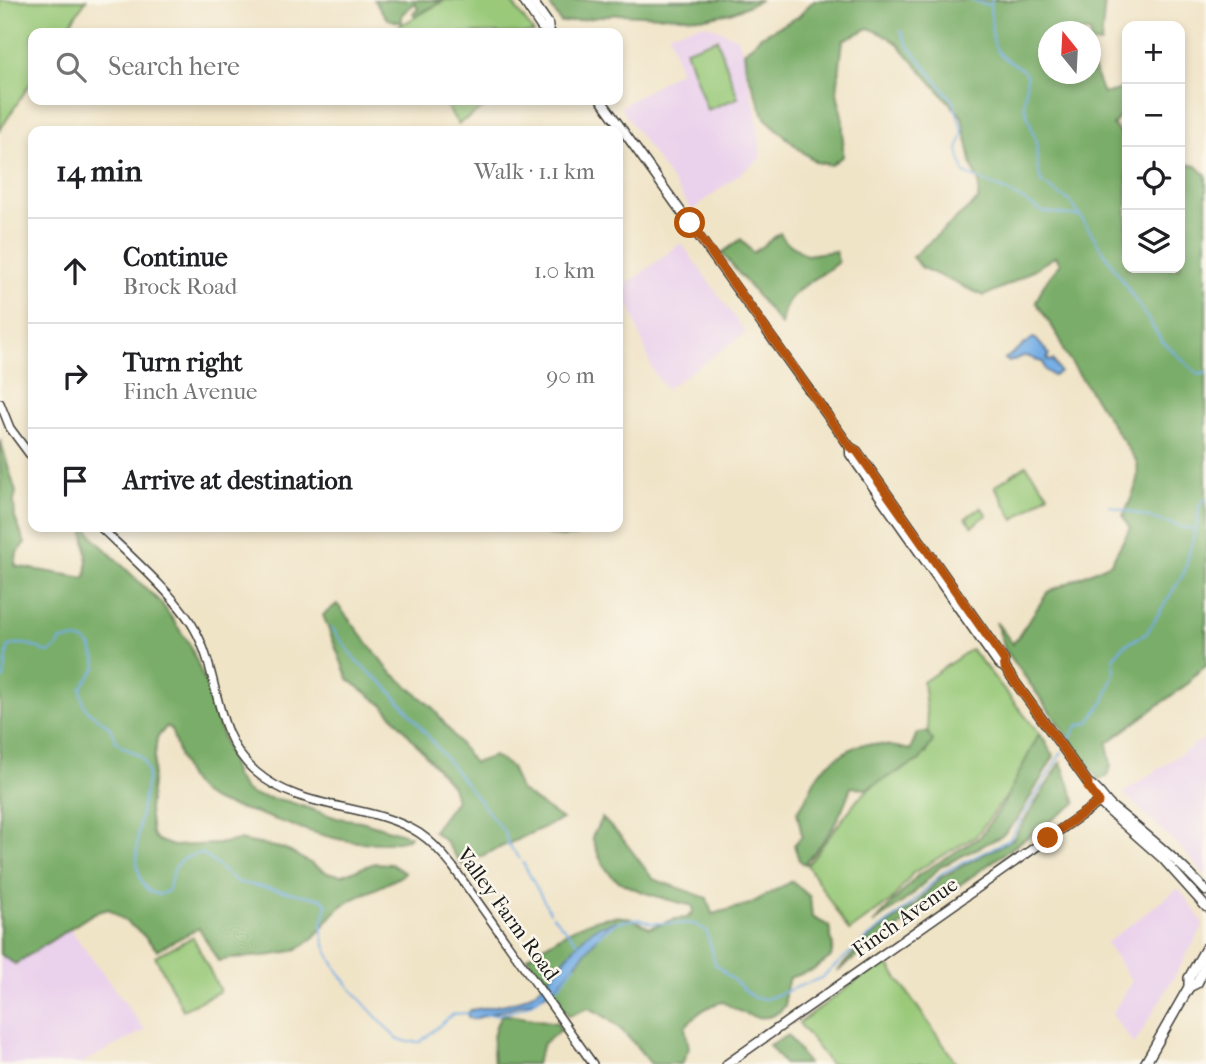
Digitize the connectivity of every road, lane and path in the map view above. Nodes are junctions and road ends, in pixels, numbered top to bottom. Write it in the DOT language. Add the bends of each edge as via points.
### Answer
graph roads {
  1 [pos="523,0"];
  2 [pos="532,0"];
  3 [pos="543,28"];
  4 [pos="549,28"];
  5 [pos="605,105"];
  6 [pos="620,126"];
  7 [pos="623,131"];
  8 [pos="0,403"];
  9 [pos="850,447"];
  10 [pos="28,452"];
  11 [pos="105,532"];
  12 [pos="948,595"];
  13 [pos="960,598"];
  14 [pos="1005,668"];
  15 [pos="1101,800"];
  16 [pos="1206,891"];
  17 [pos="1206,907"];
  18 [pos="1206,948"];
  19 [pos="1206,965"];
  20 [pos="1189,987"];
  21 [pos="593,1064"];
  22 [pos="727,1064"];
  23 [pos="1145,1064"];
  1 -- 3 [label="main road"];
  2 -- 4 [label="main road"];
  5 -- 6 [label="main road"];
  7 -- 9 [label="main road"];
  8 -- 10 [label="street" via="10,428"];
  9 -- 12 [label="main road" via="850,454"];
  9 -- 13 [label="main road"];
  11 -- 21 [label="street, Valley Farm Road" via="187,616 202,645 225,728 238,753 256,772 292,794 399,822 429,840"];
  12 -- 13 [label="main road"];
  12 -- 14 [label="main road"];
  13 -- 14 [label="main road"];
  14 -- 15 [label="main road"];
  15 -- 16 [label="main road"];
  15 -- 17 [label="main road" via="1175,870"];
  15 -- 22 [label="main road, Finch Avenue"];
  18 -- 20 [label="main road" via="1189,978"];
  19 -- 20 [label="main road" via="1197,983"];
  20 -- 23 [label="main road"];
}
